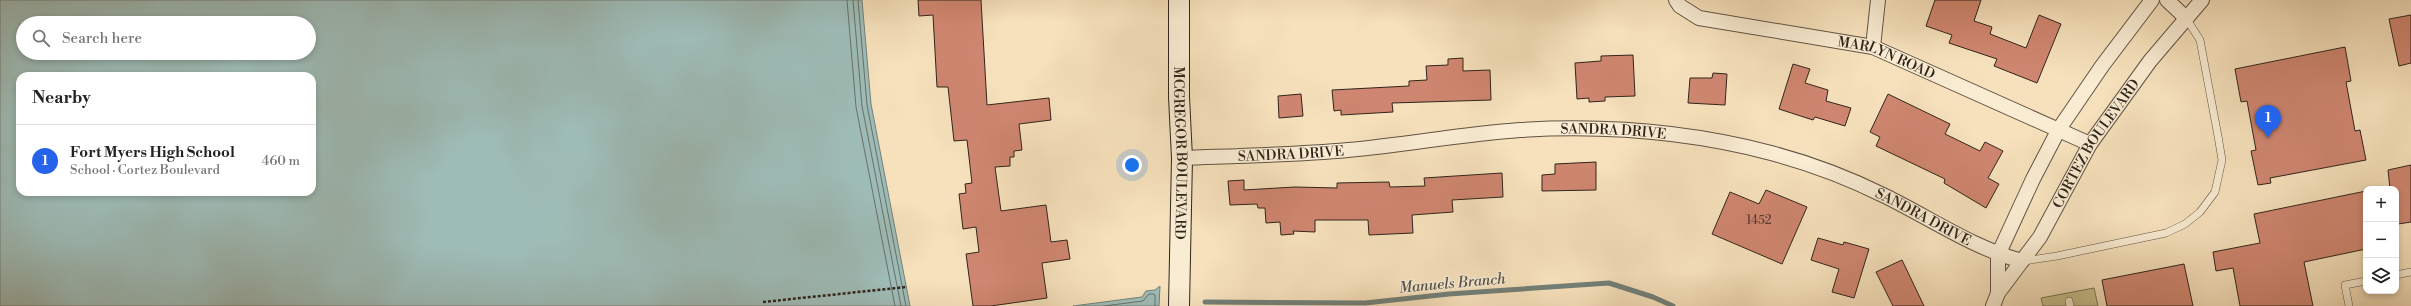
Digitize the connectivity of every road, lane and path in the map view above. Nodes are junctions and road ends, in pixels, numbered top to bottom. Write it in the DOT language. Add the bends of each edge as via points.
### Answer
graph roads {
  1 [pos="1179,0"];
  2 [pos="1676,0"];
  3 [pos="1878,0"];
  4 [pos="2152,0"];
  5 [pos="2167,0"];
  6 [pos="2202,0"];
  7 [pos="2186,18"];
  8 [pos="1873,47"];
  9 [pos="2059,129"];
  10 [pos="2090,144"];
  11 [pos="1182,158"];
  12 [pos="1998,255"];
  13 [pos="2022,261"];
  14 [pos="2411,272"];
  15 [pos="2399,274"];
  16 [pos="2363,282"];
  17 [pos="906,287"];
  18 [pos="1995,300"];
  19 [pos="763,302"];
  20 [pos="1179,306"];
  21 [pos="2349,306"];
  1 -- 11 [label="main road, MCGREGOR BOULEVARD"];
  2 -- 8 [label="street, MARLYN ROAD" via="1680,6 1699,18"];
  3 -- 8 [label="street"];
  4 -- 9 [label="street, CORTEZ BOULEVARD"];
  5 -- 7 [label="street"];
  6 -- 7 [label="street, CORTEZ BOULEVARD"];
  7 -- 10 [label="street, CORTEZ BOULEVARD" via="2150,61"];
  7 -- 13 [label="lane" via="2200,40 2222,160 2215,192 2200,212 2185,224 2166,233"];
  8 -- 9 [label="street, MARLYN ROAD"];
  9 -- 10 [label="street, MARLYN ROAD"];
  9 -- 12 [label="street, CORTEZ BOULEVARD"];
  10 -- 13 [label="street, CORTEZ BOULEVARD" via="2040,237"];
  11 -- 12 [label="street, SANDRA DRIVE" via="1346,150 1522,130 1590,129 1680,136 1771,153 1835,175 1883,194"];
  11 -- 20 [label="main road, MCGREGOR BOULEVARD"];
  12 -- 13 [label="street, SANDRA DRIVE"];
  12 -- 18 [label="street, CORTEZ BOULEVARD"];
  13 -- 18 [label="street, CORTEZ BOULEVARD"];
  14 -- 15 [label="lane"];
  16 -- 21 [label="lane" via="2345,285"];
  17 -- 19 [label="path"];
}
